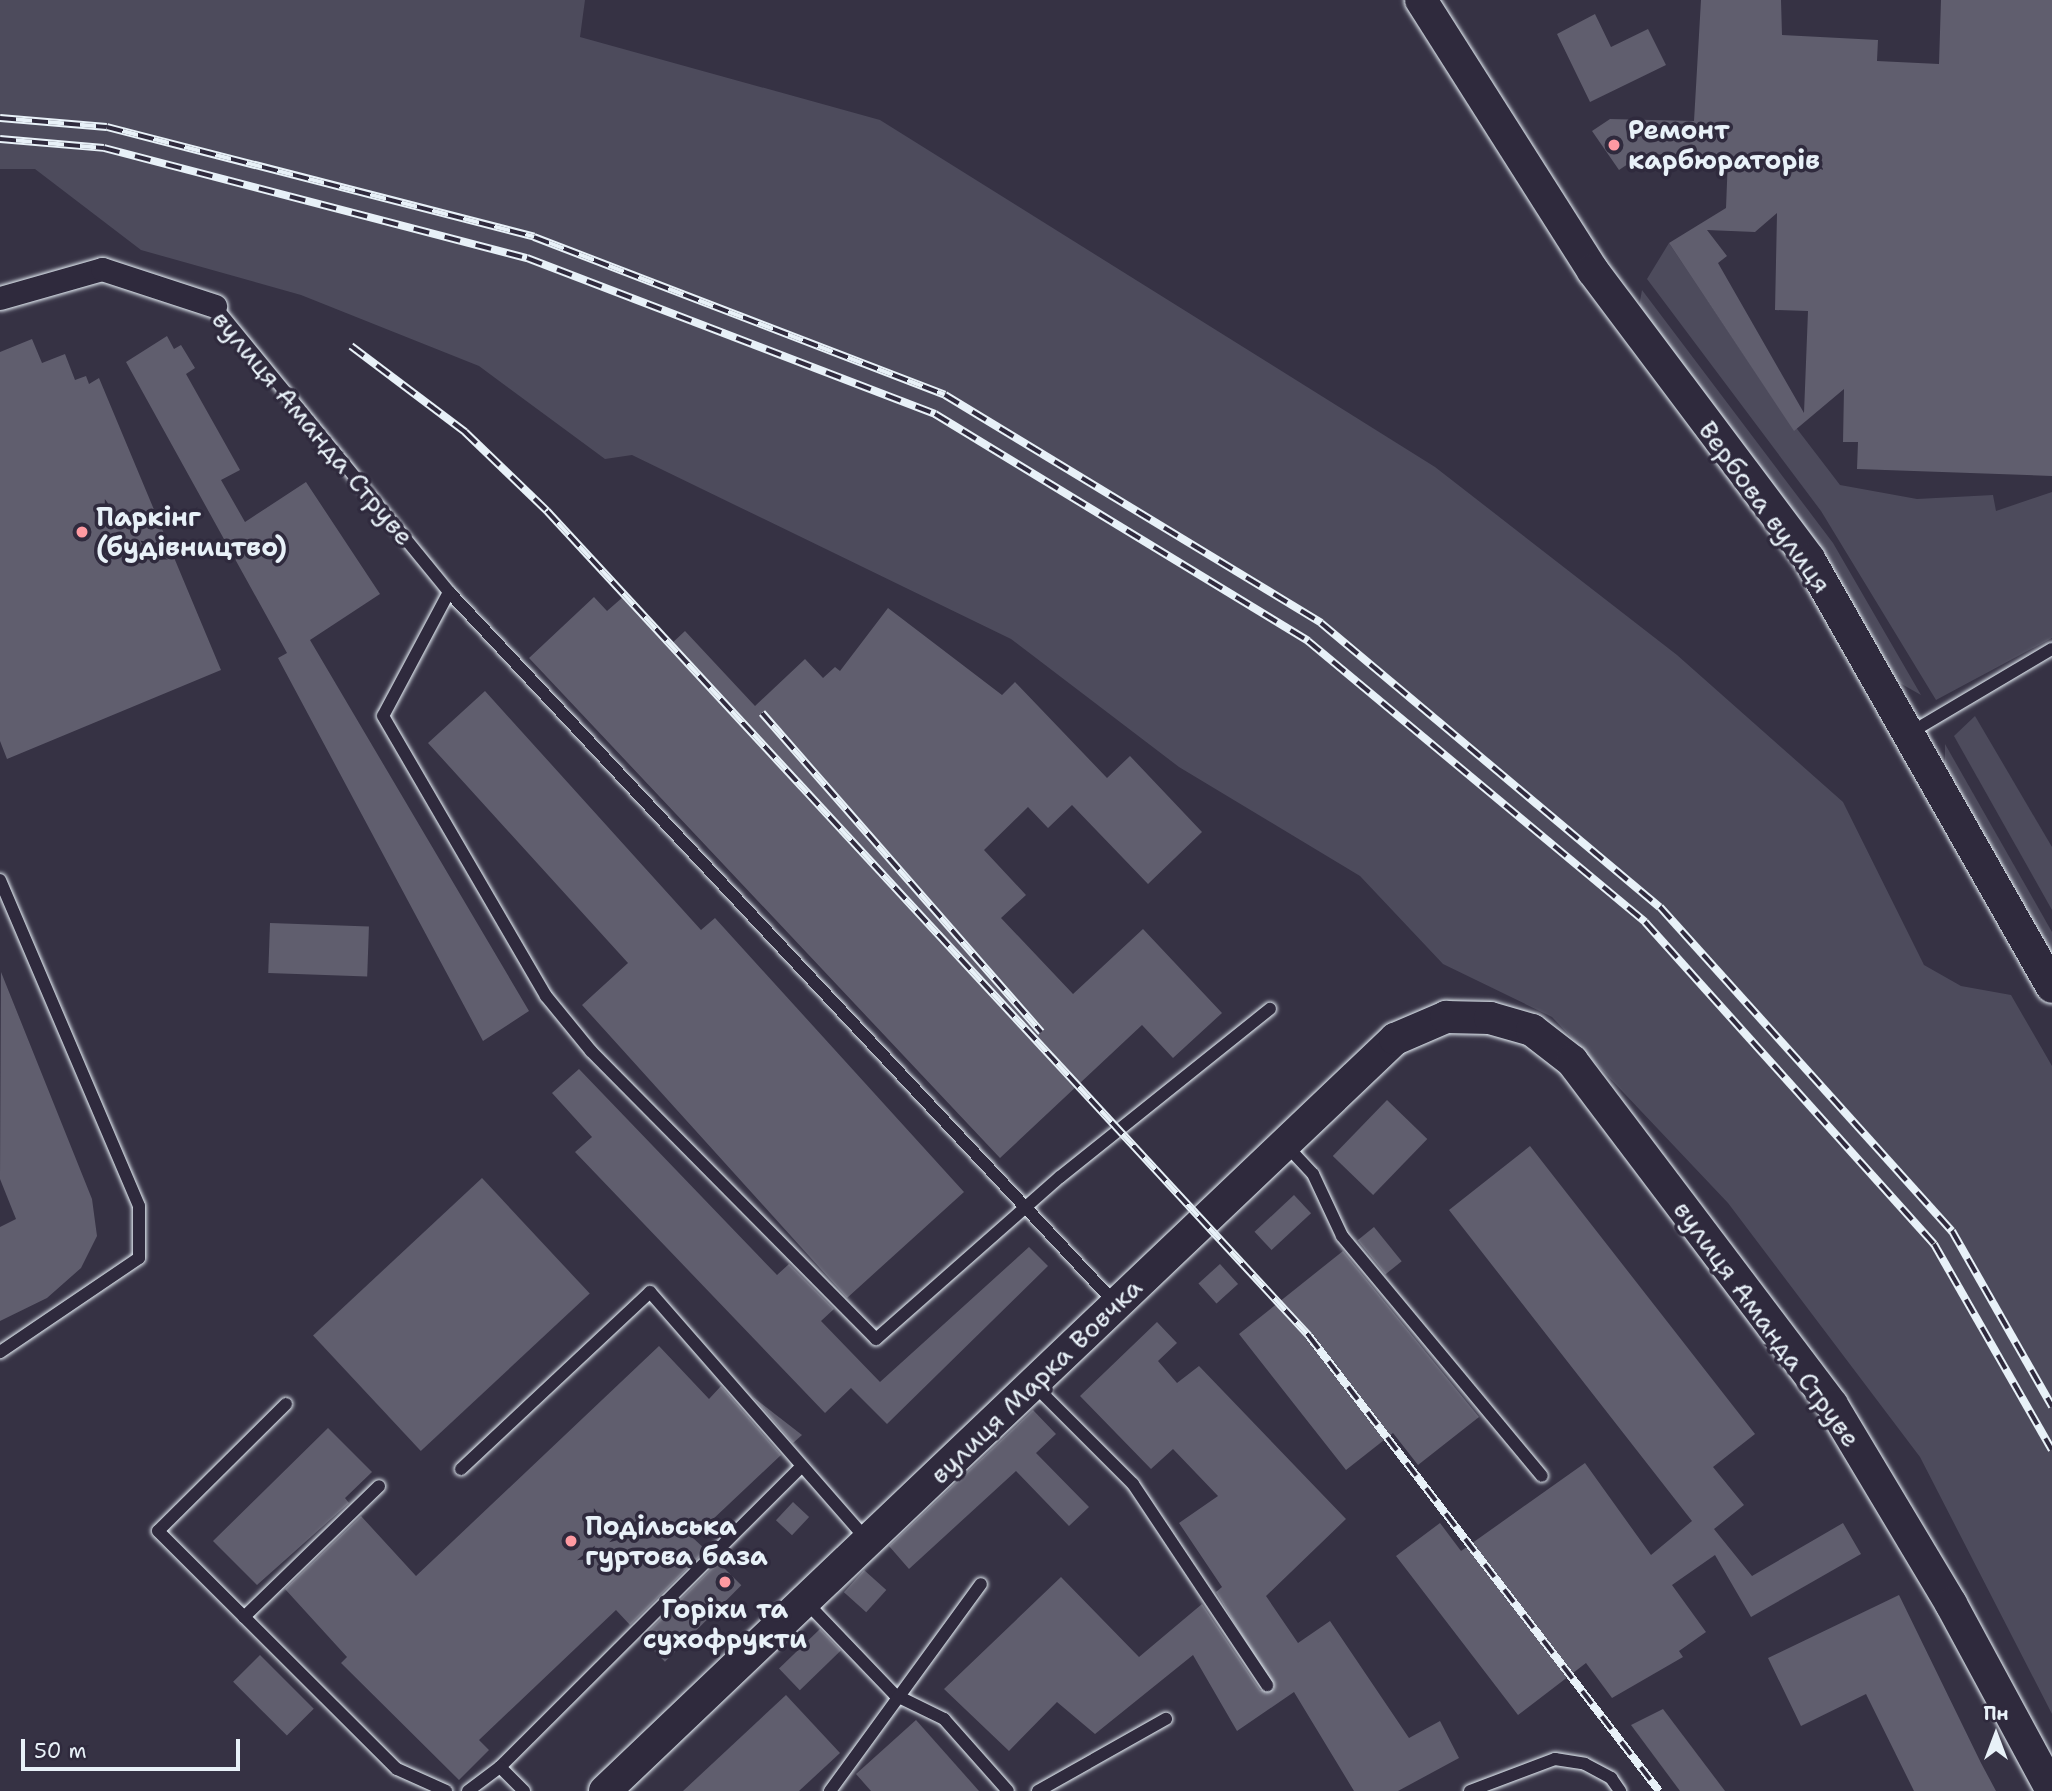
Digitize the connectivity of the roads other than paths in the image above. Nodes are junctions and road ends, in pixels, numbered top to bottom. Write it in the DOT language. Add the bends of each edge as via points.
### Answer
graph roads {
  1 [pos="1421,0"];
  2 [pos="1437,0"];
  3 [pos="1451,44"];
  4 [pos="0,298"];
  5 [pos="215,306"];
  6 [pos="449,592"];
  7 [pos="2052,649"];
  8 [pos="1908,734"];
  9 [pos="0,880"];
  10 [pos="2052,987"];
  11 [pos="1270,1009"];
  12 [pos="1490,1018"];
  13 [pos="1285,1144"];
  14 [pos="1026,1207"];
  15 [pos="1116,1305"];
  16 [pos="0,1352"];
  17 [pos="1033,1384"];
  18 [pos="286,1404"];
  19 [pos="802,1466"];
  20 [pos="461,1469"];
  21 [pos="1542,1476"];
  22 [pos="379,1486"];
  23 [pos="868,1541"];
  24 [pos="982,1584"];
  25 [pos="805,1601"];
  26 [pos="244,1617"];
  27 [pos="1267,1685"];
  28 [pos="895,1695"];
  29 [pos="1166,1719"];
  30 [pos="500,1767"];
  31 [pos="446,1791"];
  32 [pos="468,1791"];
  33 [pos="524,1791"];
  34 [pos="605,1791"];
  35 [pos="830,1791"];
  36 [pos="1008,1791"];
  37 [pos="1038,1791"];
  38 [pos="1470,1791"];
  39 [pos="1620,1791"];
  40 [pos="2052,1791"];
  1 -- 3 [label="main road, Вербова вулиця"];
  2 -- 3 [label="main road, Вербова вулиця"];
  3 -- 8 [label="main road, Вербова вулиця" via="1593,271 1809,559"];
  4 -- 5 [label="street, вулиця Аманда Струве" via="102,269"];
  5 -- 6 [label="lane, вулиця Аманда Струве"];
  6 -- 14 [label="lane, вулиця Аманда Струве"];
  6 -- 14 [label="lane" via="383,716 546,996 591,1051 876,1339"];
  7 -- 8 [label="lane"];
  8 -- 10 [label="main road, Вербова вулиця"];
  9 -- 16 [label="lane" via="139,1206 139,1258"];
  11 -- 14 [label="lane"];
  12 -- 13 [label="main road, вулиця Марка Вовчка" via="1446,1017 1395,1039"];
  12 -- 40 [label="main road, вулиця Аманда Струве" via="1532,1030 1572,1061 1832,1405 1951,1604"];
  13 -- 15 [label="main road, вулиця Марка Вовчка"];
  13 -- 21 [label="lane" via="1313,1174 1342,1236"];
  14 -- 15 [label="lane, вулиця Аманда Струве"];
  15 -- 17 [label="main road, вулиця Марка Вовчка"];
  17 -- 23 [label="main road, вулиця Марка Вовчка"];
  17 -- 27 [label="lane" via="1133,1484"];
  18 -- 26 [label="lane" via="158,1531"];
  19 -- 20 [label="lane" via="650,1292"];
  19 -- 23 [label="lane"];
  19 -- 30 [label="lane"];
  22 -- 26 [label="lane"];
  23 -- 25 [label="main road, вулиця Марка Вовчка"];
  24 -- 28 [label="lane"];
  25 -- 28 [label="lane"];
  25 -- 34 [label="main road, вулиця Марка Вовчка"];
  26 -- 31 [label="lane" via="397,1769"];
  28 -- 35 [label="lane"];
  28 -- 36 [label="lane" via="944,1719"];
  29 -- 37 [label="lane"];
  30 -- 32 [label="lane"];
  30 -- 33 [label="lane"];
  38 -- 39 [label="lane" via="1555,1759 1585,1764 1611,1778"];
}
